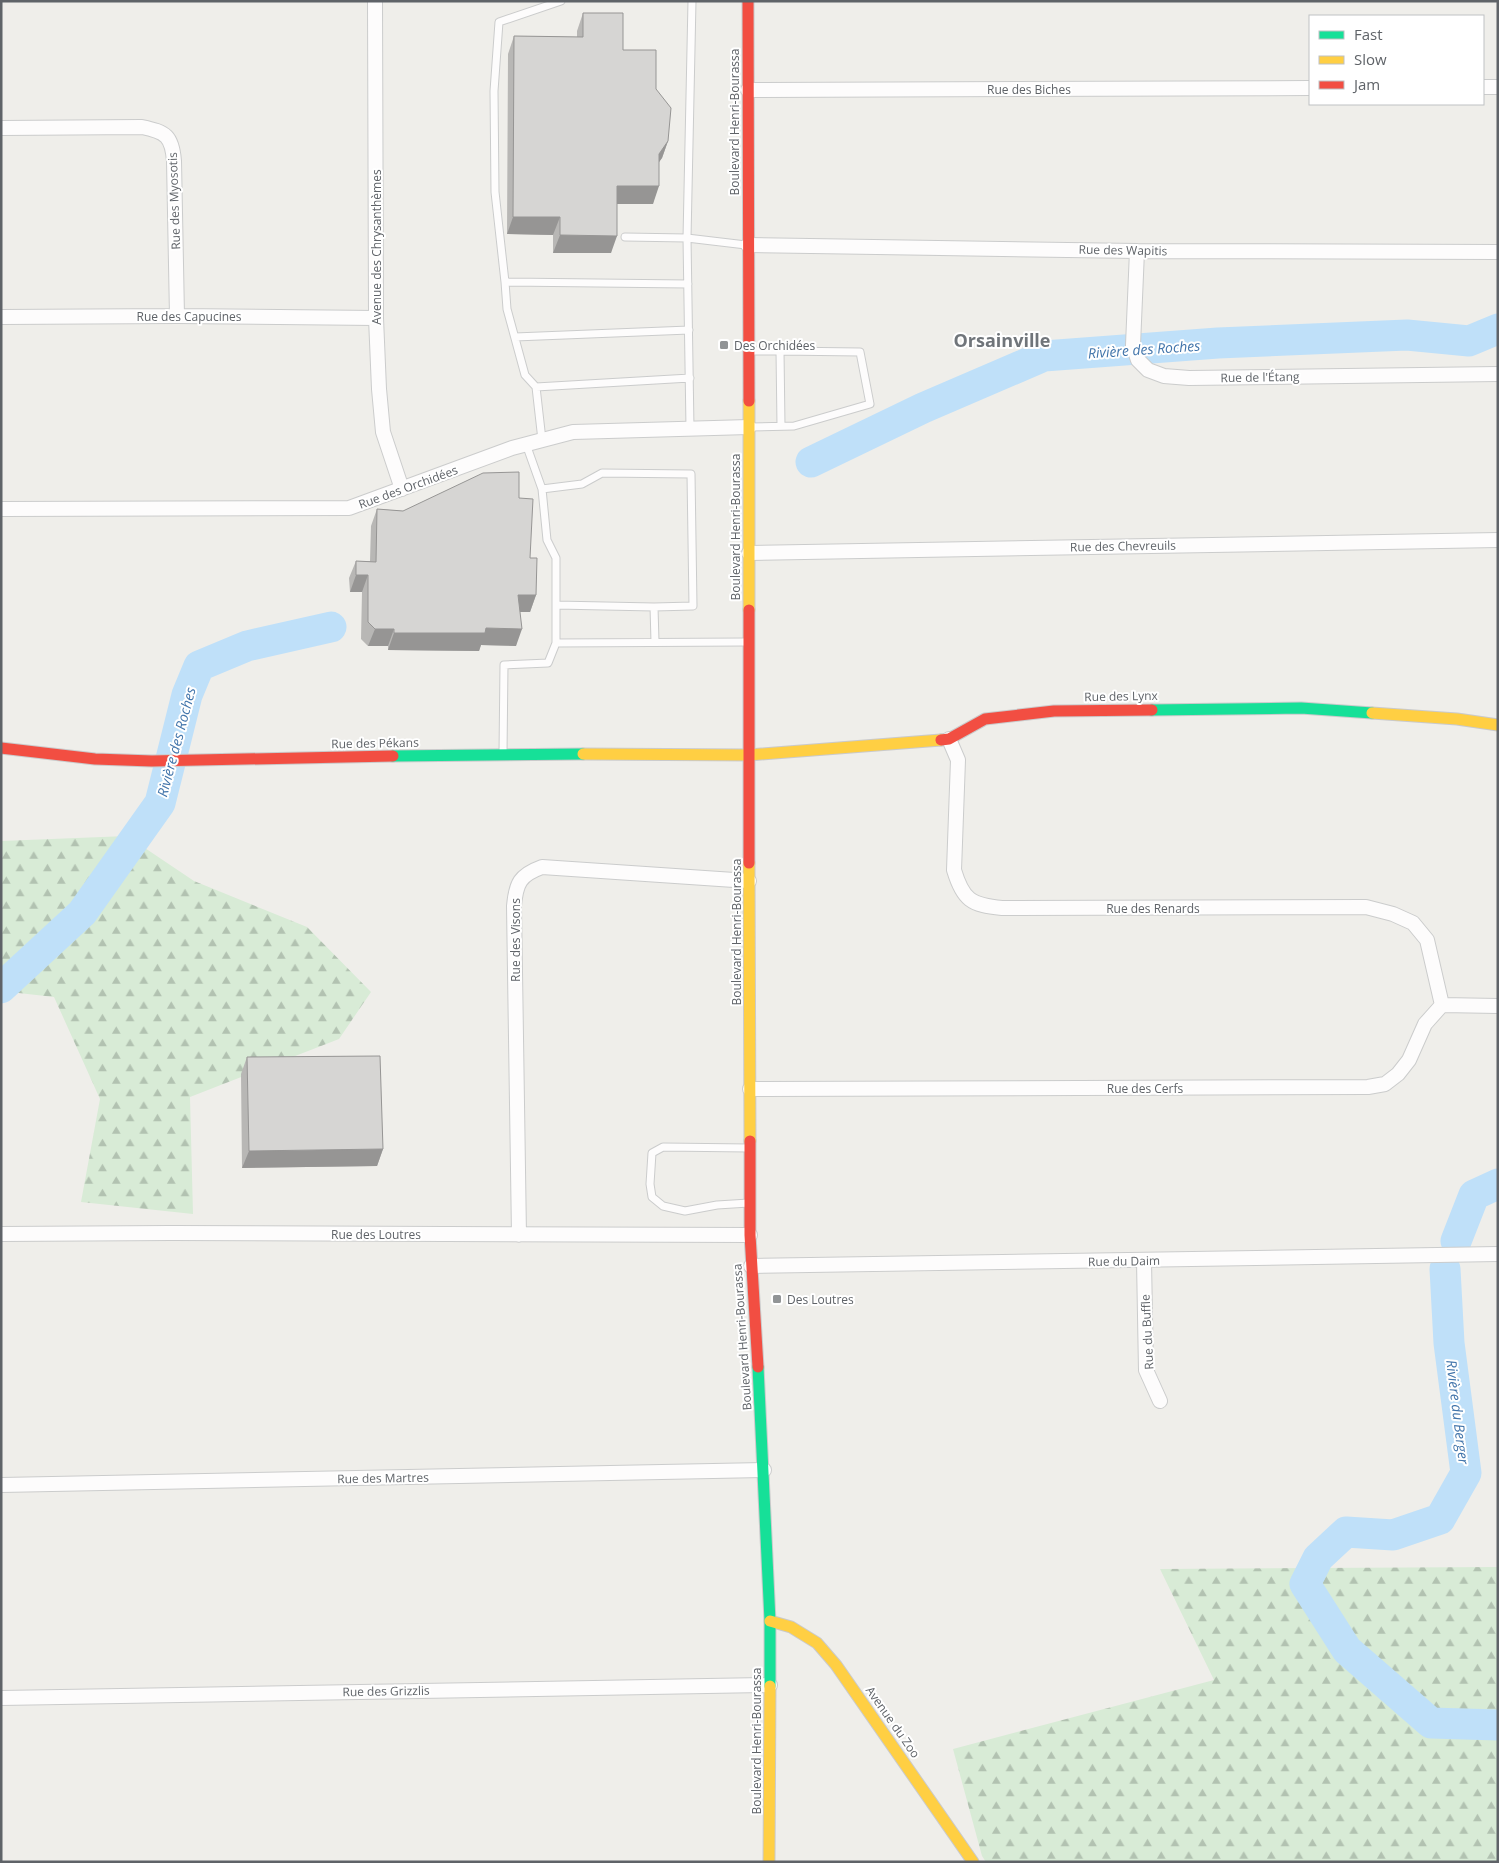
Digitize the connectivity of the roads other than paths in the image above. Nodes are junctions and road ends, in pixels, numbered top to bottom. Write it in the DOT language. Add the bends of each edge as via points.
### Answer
graph roads {
  1 [pos="376,1"];
  2 [pos="562,1"];
  3 [pos="692,1"];
  4 [pos="748,1"];
  5 [pos="1484,87"];
  6 [pos="1498,87"];
  7 [pos="1309,88"];
  8 [pos="748,90"];
  9 [pos="1,128"];
  10 [pos="625,237"];
  11 [pos="687,238"];
  12 [pos="748,245"];
  13 [pos="1137,251"];
  14 [pos="1498,252"];
  15 [pos="505,282"];
  16 [pos="688,284"];
  17 [pos="177,316"];
  18 [pos="1,317"];
  19 [pos="376,318"];
  20 [pos="689,330"];
  21 [pos="515,337"];
  22 [pos="780,351"];
  23 [pos="748,352"];
  24 [pos="1498,374"];
  25 [pos="690,378"];
  26 [pos="536,387"];
  27 [pos="782,426"];
  28 [pos="749,427"];
  29 [pos="690,428"];
  30 [pos="542,440"];
  31 [pos="526,444"];
  32 [pos="402,489"];
  33 [pos="542,489"];
  34 [pos="1,509"];
  35 [pos="1498,540"];
  36 [pos="749,552"];
  37 [pos="556,605"];
  38 [pos="654,607"];
  39 [pos="655,642"];
  40 [pos="749,642"];
  41 [pos="556,643"];
  42 [pos="1498,725"];
  43 [pos="949,739"];
  44 [pos="1,748"];
  45 [pos="503,754"];
  46 [pos="749,755"];
  47 [pos="749,881"];
  48 [pos="1442,1005"];
  49 [pos="1498,1006"];
  50 [pos="750,1089"];
  51 [pos="750,1148"];
  52 [pos="750,1202"];
  53 [pos="1,1234"];
  54 [pos="750,1235"];
  55 [pos="519,1236"];
  56 [pos="1498,1254"];
  57 [pos="1144,1261"];
  58 [pos="751,1266"];
  59 [pos="1160,1402"];
  60 [pos="764,1470"];
  61 [pos="1,1485"];
  62 [pos="770,1620"];
  63 [pos="770,1684"];
  64 [pos="1,1698"];
  65 [pos="769,1862"];
  66 [pos="973,1862"];
  1 -- 19 [label="street, Avenue des Chrysanthèmes"];
  2 -- 15 [label="lane" via="499,22 494,91 495,192"];
  3 -- 11 [label="lane"];
  4 -- 8 [label="main road, Boulevard Henri-Bourassa"];
  5 -- 6 [label="street"];
  7 -- 8 [label="street, Rue des Biches"];
  8 -- 12 [label="main road, Boulevard Henri-Bourassa"];
  9 -- 17 [label="street, Rue des Myosotis" via="142,127 158,130 168,137 174,161"];
  10 -- 11 [label="lane"];
  11 -- 12 [label="lane"];
  11 -- 16 [label="lane"];
  12 -- 13 [label="street, Rue des Wapitis"];
  12 -- 23 [label="main road, Boulevard Henri-Bourassa"];
  13 -- 14 [label="street, Rue des Wapitis"];
  13 -- 24 [label="street, Rue de l'Étang" via="1133,344 1138,360 1148,370 1164,376"];
  15 -- 16 [label="lane"];
  15 -- 21 [label="lane" via="507,309"];
  16 -- 20 [label="lane"];
  17 -- 18 [label="street, Rue des Capucines"];
  17 -- 19 [label="street, Rue des Capucines"];
  19 -- 32 [label="street, Avenue des Chrysanthèmes" via="383,432"];
  20 -- 21 [label="lane"];
  20 -- 25 [label="lane"];
  21 -- 26 [label="lane" via="525,375"];
  22 -- 23 [label="lane"];
  22 -- 27 [label="lane"];
  22 -- 27 [label="lane" via="860,352 870,404 794,426"];
  23 -- 28 [label="main road, Boulevard Henri-Bourassa"];
  25 -- 26 [label="lane"];
  25 -- 29 [label="lane"];
  26 -- 30 [label="lane"];
  27 -- 28 [label="lane"];
  28 -- 29 [label="street, Rue des Orchidées"];
  28 -- 36 [label="main road, Boulevard Henri-Bourassa"];
  29 -- 30 [label="street, Rue des Orchidées" via="573,432"];
  30 -- 31 [label="street, Rue des Orchidées"];
  31 -- 32 [label="street, Rue des Orchidées"];
  31 -- 33 [label="lane"];
  32 -- 34 [label="street, Rue des Orchidées" via="349,508"];
  33 -- 37 [label="lane" via="548,540 556,558"];
  33 -- 38 [label="lane" via="582,484 602,473 691,474 693,606"];
  35 -- 36 [label="street, Rue des Chevreuils"];
  36 -- 40 [label="main road, Boulevard Henri-Bourassa"];
  37 -- 38 [label="lane"];
  37 -- 41 [label="lane"];
  38 -- 39 [label="lane"];
  39 -- 40 [label="lane"];
  39 -- 41 [label="lane"];
  40 -- 46 [label="main road, Boulevard Henri-Bourassa"];
  41 -- 45 [label="lane" via="548,662 504,665"];
  42 -- 43 [label="main road, Rue des Lynx" via="1302,708 1054,711 985,719"];
  43 -- 46 [label="main road, Rue des Lynx"];
  43 -- 48 [label="street, Rue des Renards" via="958,760 954,870 959,886 968,898 982,906 1366,907 1413,923 1427,940"];
  44 -- 45 [label="main road, Rue des Pékans" via="95,759 152,761"];
  45 -- 46 [label="main road, Rue des Pékans"];
  46 -- 47 [label="main road, Boulevard Henri-Bourassa"];
  47 -- 50 [label="main road, Boulevard Henri-Bourassa"];
  47 -- 55 [label="street, Rue des Visons" via="542,867 528,872 519,881 514,906"];
  48 -- 49 [label="street"];
  48 -- 50 [label="street, Rue des Cerfs" via="1426,1024 1409,1060 1398,1074 1385,1084 1368,1087"];
  50 -- 51 [label="main road, Boulevard Henri-Bourassa"];
  51 -- 52 [label="main road, Boulevard Henri-Bourassa"];
  51 -- 52 [label="lane" via="663,1147 652,1153 650,1184 652,1197 663,1206 685,1211"];
  52 -- 54 [label="main road, Boulevard Henri-Bourassa"];
  53 -- 55 [label="street, Rue des Loutres"];
  54 -- 55 [label="street, Rue des Loutres"];
  54 -- 58 [label="main road, Boulevard Henri-Bourassa"];
  56 -- 57 [label="street, Rue du Daim"];
  57 -- 58 [label="street, Rue du Daim"];
  57 -- 59 [label="street, Rue du Buffle" via="1146,1370"];
  58 -- 60 [label="main road, Boulevard Henri-Bourassa"];
  60 -- 61 [label="street, Rue des Martres"];
  60 -- 62 [label="main road, Boulevard Henri-Bourassa"];
  62 -- 63 [label="main road, Boulevard Henri-Bourassa"];
  62 -- 66 [label="main road, Avenue du Zoo" via="791,1627 817,1643 836,1665"];
  63 -- 64 [label="street, Rue des Grizzlis"];
  63 -- 65 [label="main road, Boulevard Henri-Bourassa"];
}
